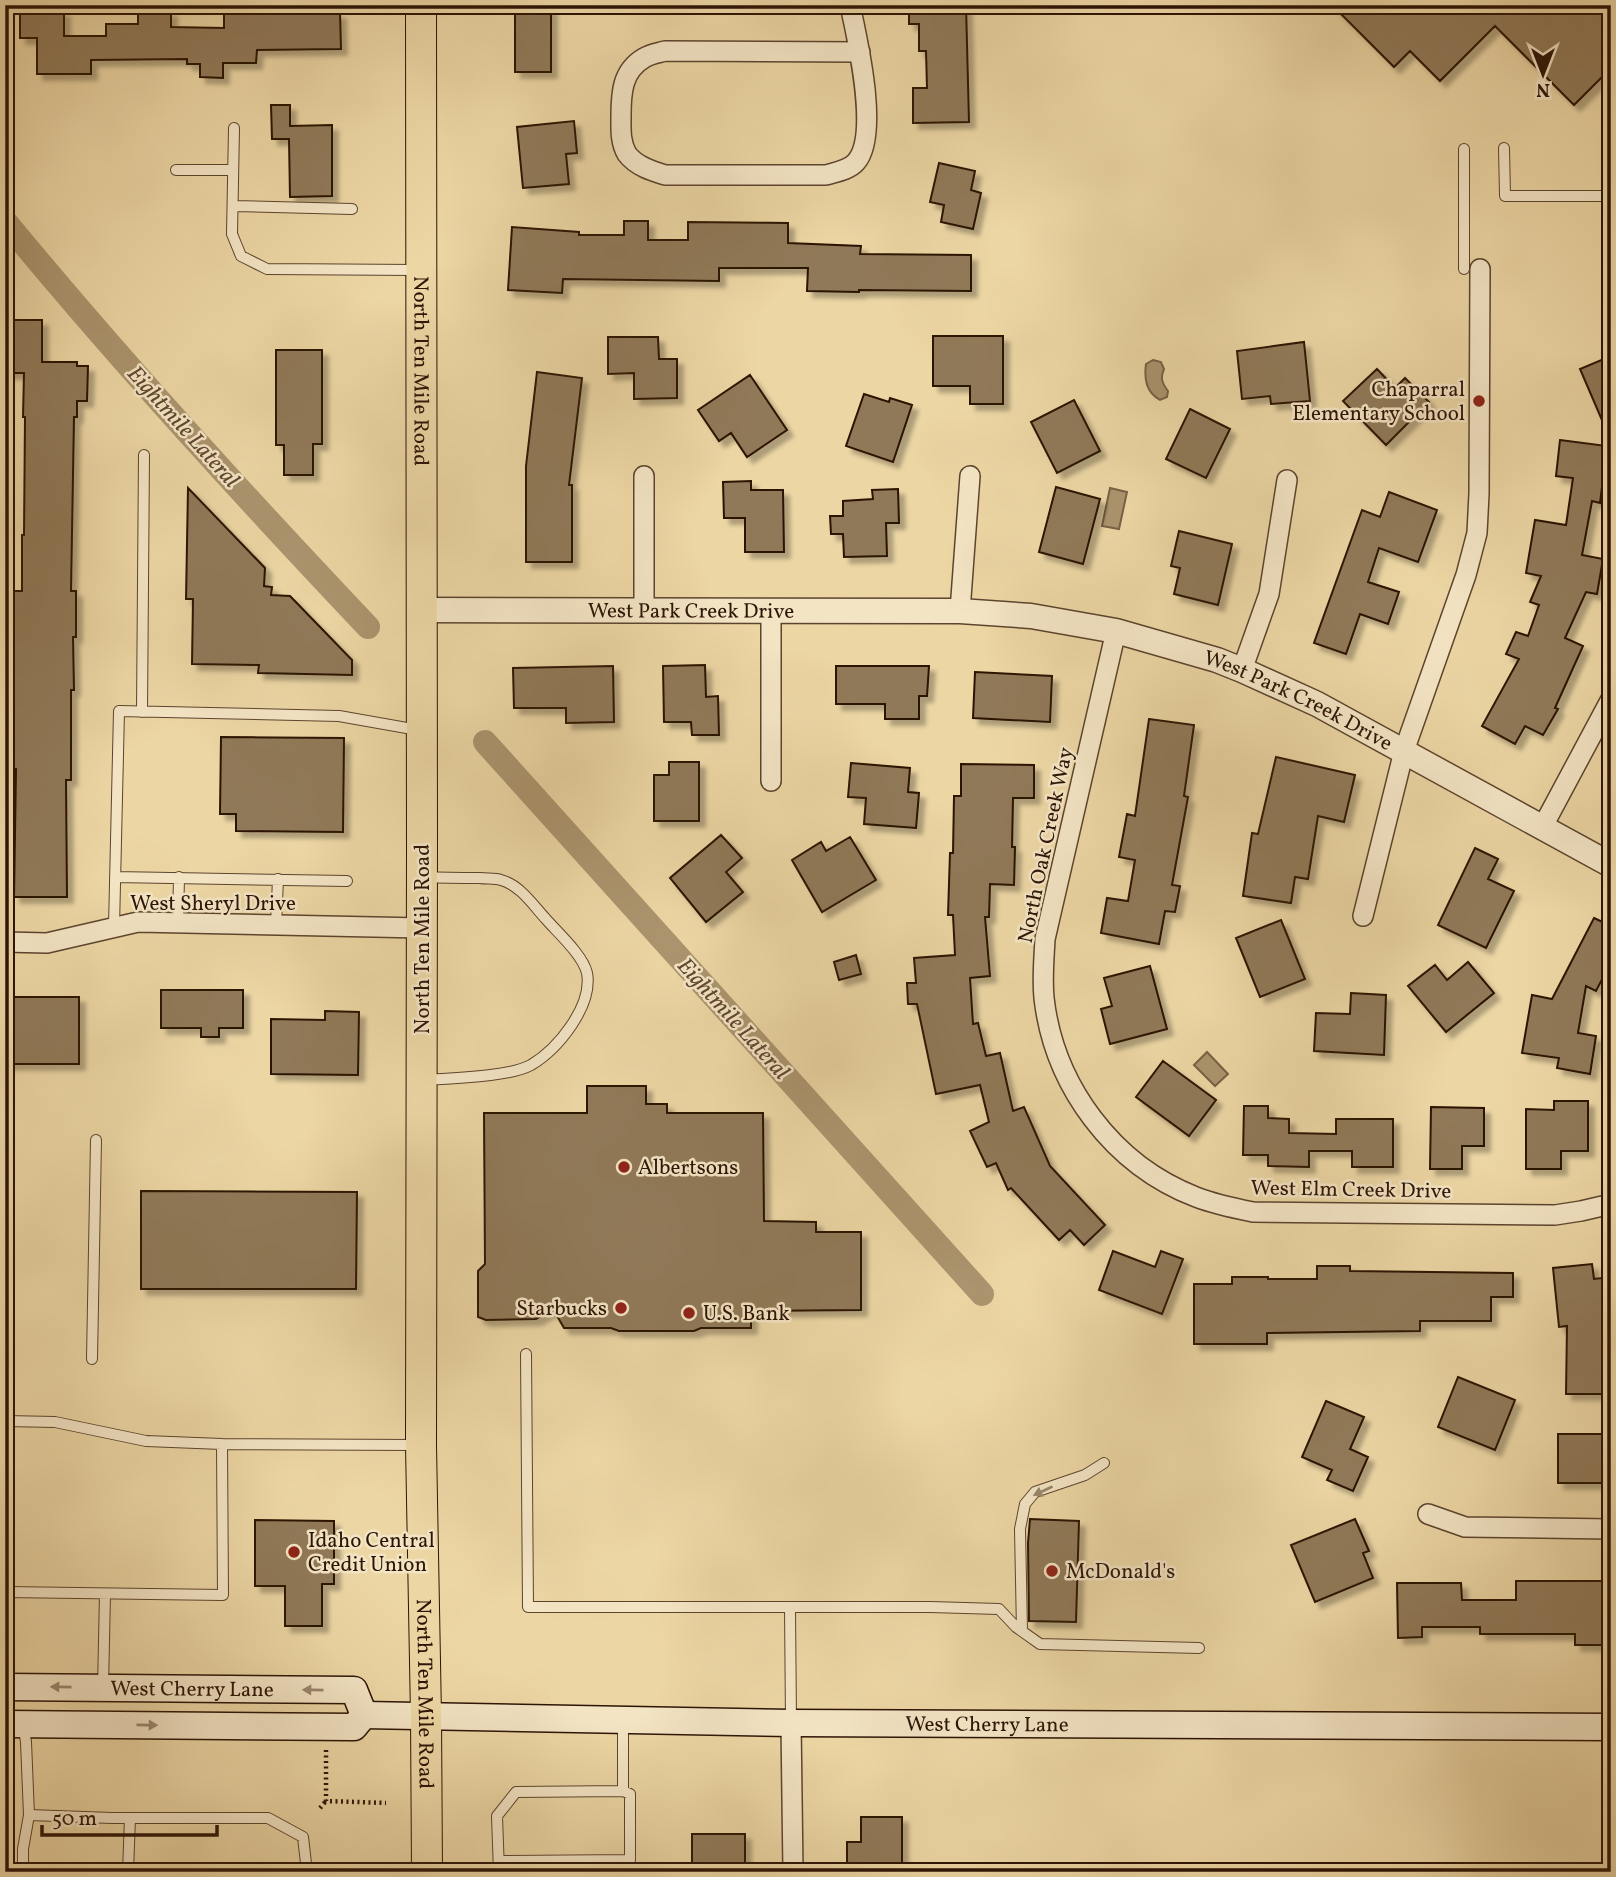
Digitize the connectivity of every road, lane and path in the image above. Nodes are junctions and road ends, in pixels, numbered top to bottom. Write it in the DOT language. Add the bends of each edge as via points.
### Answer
graph roads {
  1 [pos="421,5"];
  2 [pos="850,5"];
  3 [pos="860,52"];
  4 [pos="234,128"];
  5 [pos="1504,148"];
  6 [pos="1464,149"];
  7 [pos="176,170"];
  8 [pos="233,170"];
  9 [pos="1611,197"];
  10 [pos="233,206"];
  11 [pos="352,209"];
  12 [pos="1472,269"];
  13 [pos="421,271"];
  14 [pos="144,455"];
  15 [pos="644,476"];
  16 [pos="970,476"];
  17 [pos="1287,480"];
  18 [pos="421,610"];
  19 [pos="644,610"];
  20 [pos="771,610"];
  21 [pos="960,611"];
  22 [pos="1116,631"];
  23 [pos="1242,670"];
  24 [pos="1611,699"];
  25 [pos="142,712"];
  26 [pos="422,731"];
  27 [pos="1404,751"];
  28 [pos="771,781"];
  29 [pos="1542,828"];
  30 [pos="1611,865"];
  31 [pos="115,877"];
  32 [pos="179,877"];
  33 [pos="422,877"];
  34 [pos="278,879"];
  35 [pos="347,881"];
  36 [pos="1363,916"];
  37 [pos="178,923"];
  38 [pos="276,925"];
  39 [pos="114,927"];
  40 [pos="422,928"];
  41 [pos="5,942"];
  42 [pos="422,1081"];
  43 [pos="1083,1107"];
  44 [pos="96,1140"];
  45 [pos="1611,1204"];
  46 [pos="526,1353"];
  47 [pos="92,1359"];
  48 [pos="5,1421"];
  49 [pos="222,1444"];
  50 [pos="421,1445"];
  51 [pos="1104,1463"];
  52 [pos="1428,1514"];
  53 [pos="1611,1529"];
  54 [pos="5,1592"];
  55 [pos="105,1594"];
  56 [pos="790,1607"];
  57 [pos="1022,1632"];
  58 [pos="1199,1648"];
  59 [pos="5,1686"];
  60 [pos="103,1688"];
  61 [pos="364,1715"];
  62 [pos="426,1716"];
  63 [pos="623,1720"];
  64 [pos="791,1723"];
  65 [pos="14,1724"];
  66 [pos="1611,1727"];
  67 [pos="326,1746"];
  68 [pos="623,1791"];
  69 [pos="326,1801"];
  70 [pos="386,1803"];
  71 [pos="320,1808"];
  72 [pos="29,1815"];
  73 [pos="130,1818"];
  74 [pos="499,1866"];
  75 [pos="23,1872"];
  76 [pos="128,1872"];
  77 [pos="307,1872"];
  78 [pos="427,1872"];
  79 [pos="793,1872"];
  1 -- 13 [label="main road, North Ten Mile Road"];
  2 -- 3 [label="street"];
  3 -- 3 [label="street" via="665,51 646,56 633,67 621,93 621,137 627,153 634,162 666,175 826,175 842,171 856,162 866,134 866,83"];
  4 -- 8 [label="lane"];
  5 -- 9 [label="lane" via="1505,196"];
  6 -- 12 [label="lane"];
  7 -- 8 [label="lane"];
  8 -- 10 [label="lane"];
  10 -- 11 [label="lane"];
  10 -- 13 [label="lane" via="232,234 241,256 267,269"];
  12 -- 27 [label="street" via="1477,533"];
  13 -- 18 [label="main road, North Ten Mile Road"];
  14 -- 25 [label="lane"];
  15 -- 19 [label="street"];
  16 -- 21 [label="street"];
  17 -- 23 [label="street" via="1269,594"];
  18 -- 19 [label="street, West Park Creek Drive"];
  18 -- 26 [label="main road, North Ten Mile Road"];
  19 -- 20 [label="street, West Park Creek Drive"];
  20 -- 21 [label="street, West Park Creek Drive"];
  20 -- 28 [label="street"];
  21 -- 22 [label="street, West Park Creek Drive" via="1031,616"];
  22 -- 23 [label="street, West Park Creek Drive"];
  22 -- 43 [label="street, North Oak Creek Way" via="1045,939 1044,997 1051,1036"];
  23 -- 27 [label="street, West Park Creek Drive"];
  24 -- 29 [label="street"];
  25 -- 26 [label="lane" via="339,716"];
  25 -- 31 [label="lane" via="119,711"];
  26 -- 33 [label="main road, North Ten Mile Road"];
  27 -- 29 [label="street, West Park Creek Drive"];
  27 -- 36 [label="street"];
  29 -- 30 [label="street, West Park Creek Drive"];
  31 -- 32 [label="lane"];
  31 -- 39 [label="lane"];
  32 -- 34 [label="lane"];
  32 -- 37 [label="lane"];
  33 -- 40 [label="main road, North Ten Mile Road"];
  33 -- 42 [label="lane" via="501,879 514,886 578,955 587,972 581,1010 551,1049 531,1065 508,1072"];
  34 -- 35 [label="lane"];
  34 -- 38 [label="lane"];
  37 -- 38 [label="street, West Sheryl Drive"];
  37 -- 39 [label="street, West Sheryl Drive"];
  38 -- 40 [label="street, West Sheryl Drive"];
  39 -- 41 [label="street, West Sheryl Drive" via="47,943"];
  40 -- 42 [label="main road, North Ten Mile Road"];
  42 -- 50 [label="main road, North Ten Mile Road"];
  43 -- 45 [label="street, West Elm Creek Drive" via="1121,1151 1161,1180 1196,1197 1253,1212 1555,1214"];
  44 -- 47 [label="lane"];
  46 -- 56 [label="lane" via="528,1606"];
  48 -- 49 [label="lane" via="55,1422 146,1441"];
  49 -- 50 [label="lane"];
  49 -- 55 [label="lane" via="223,1595"];
  50 -- 62 [label="main road, North Ten Mile Road"];
  51 -- 57 [label="lane, one-way" via="1085,1475 1035,1492 1025,1504 1020,1529"];
  52 -- 53 [label="street" via="1465,1527"];
  54 -- 55 [label="lane"];
  55 -- 60 [label="lane"];
  56 -- 57 [label="lane" via="999,1609"];
  56 -- 64 [label="lane"];
  57 -- 58 [label="lane" via="1040,1644"];
  60 -- 59 [label="main road, West Cherry Lane, one-way"];
  61 -- 60 [label="main road, West Cherry Lane, one-way" via="354,1690"];
  61 -- 62 [label="main road, West Cherry Lane"];
  65 -- 61 [label="main road, West Cherry Lane, one-way" via="354,1727"];
  62 -- 63 [label="main road, West Cherry Lane"];
  62 -- 78 [label="main road, North Ten Mile Road"];
  63 -- 64 [label="main road, West Cherry Lane"];
  63 -- 68 [label="lane"];
  64 -- 66 [label="main road, West Cherry Lane"];
  64 -- 79 [label="street"];
  65 -- 72 [label="lane" via="26,1742"];
  67 -- 69 [label="path"];
  68 -- 74 [label="lane" via="516,1792 498,1816"];
  68 -- 74 [label="lane" via="630,1794 630,1860"];
  69 -- 70 [label="path"];
  69 -- 71 [label="path"];
  72 -- 73 [label="lane"];
  72 -- 75 [label="lane"];
  73 -- 76 [label="lane"];
  73 -- 77 [label="lane" via="268,1818 303,1837"];
}
